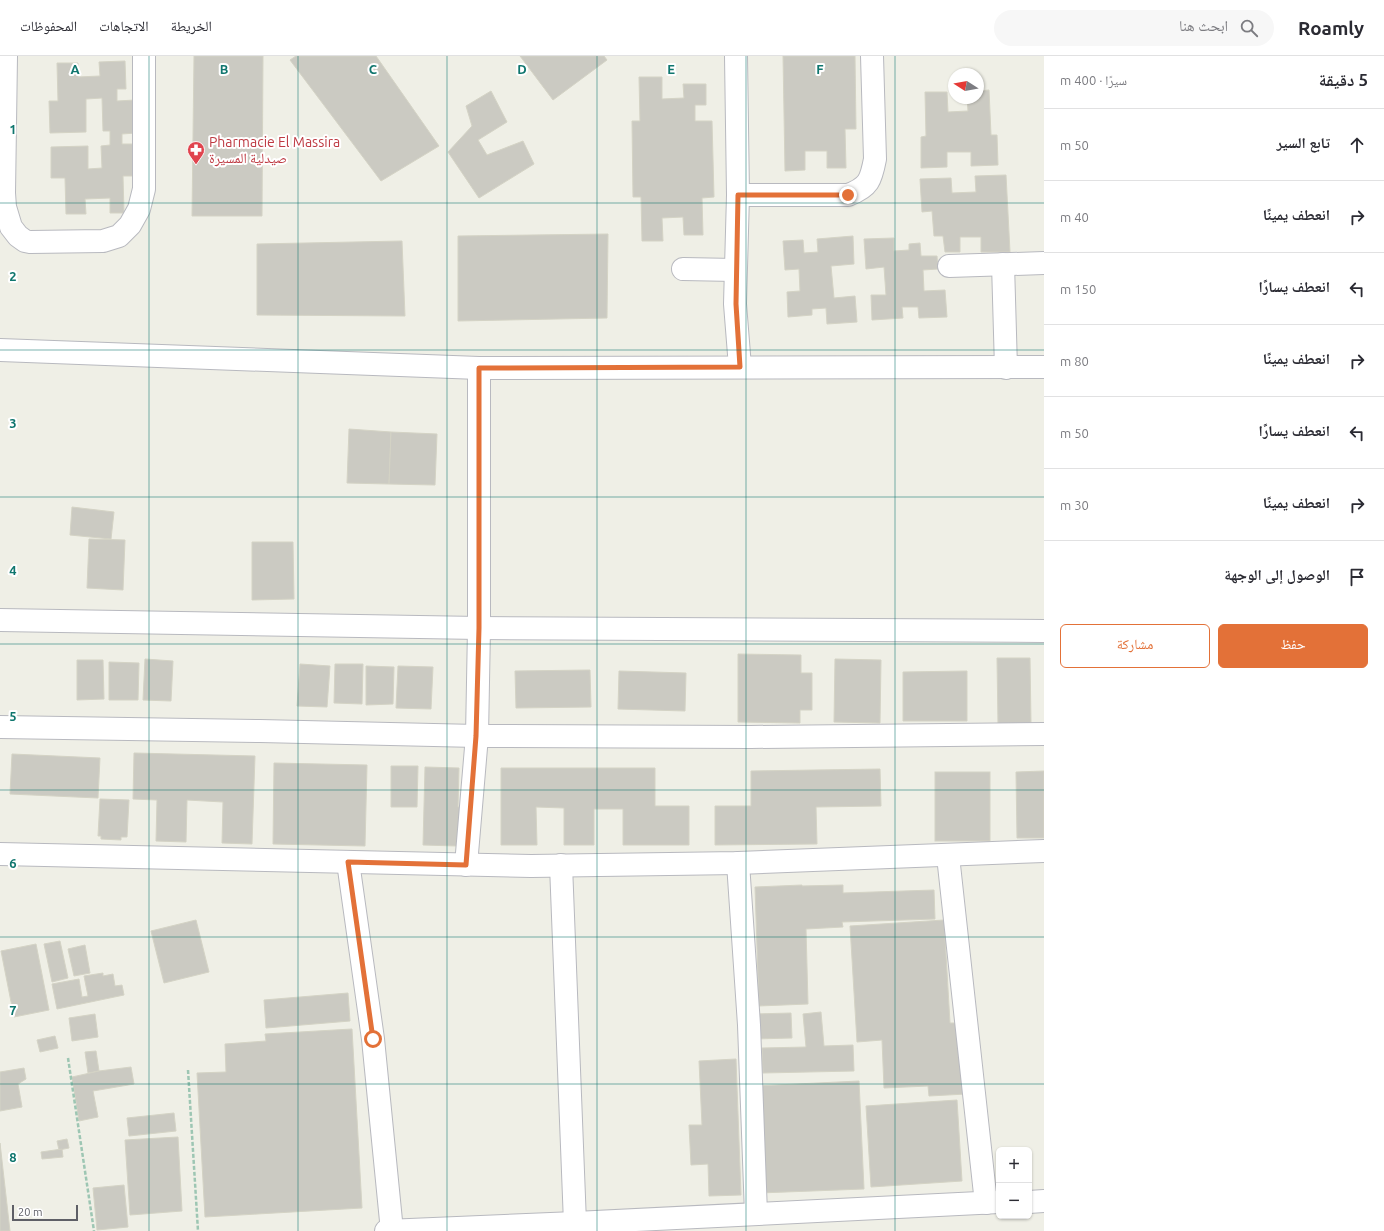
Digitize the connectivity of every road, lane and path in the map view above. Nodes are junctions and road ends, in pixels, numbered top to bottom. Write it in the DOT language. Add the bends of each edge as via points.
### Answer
graph roads {
  1 [pos="6,56"];
  2 [pos="144,56"];
  3 [pos="736,56"];
  4 [pos="872,56"];
  5 [pos="2,193"];
  6 [pos="738,195"];
  7 [pos="1044,263"];
  8 [pos="1003,264"];
  9 [pos="950,266"];
  10 [pos="684,269"];
  11 [pos="735,270"];
  12 [pos="0,350"];
  13 [pos="740,367"];
  14 [pos="1044,367"];
  15 [pos="479,368"];
  16 [pos="1006,368"];
  17 [pos="0,620"];
  18 [pos="479,628"];
  19 [pos="1044,631"];
  20 [pos="0,727"];
  21 [pos="1044,734"];
  22 [pos="476,736"];
  23 [pos="1044,851"];
  24 [pos="0,854"];
  25 [pos="948,856"];
  26 [pos="348,862"];
  27 [pos="738,863"];
  28 [pos="466,865"];
  29 [pos="561,865"];
  30 [pos="68,1058"];
  31 [pos="188,1070"];
  32 [pos="1044,1201"];
  33 [pos="993,1202"];
  34 [pos="1032,1202"];
  35 [pos="756,1214"];
  36 [pos="575,1223"];
  37 [pos="94,1231"];
  38 [pos="198,1231"];
  39 [pos="386,1231"];
  40 [pos="392,1231"];
  1 -- 5 [label="street"];
  2 -- 5 [label="street" via="144,189 139,209 130,225 118,236 103,241 30,242 18,236 11,227"];
  3 -- 6 [label="street"];
  4 -- 6 [label="street" via="875,159 867,185 860,191 848,195"];
  6 -- 11 [label="street"];
  7 -- 8 [label="street"];
  8 -- 9 [label="street"];
  8 -- 16 [label="street"];
  10 -- 11 [label="street"];
  11 -- 13 [label="street"];
  12 -- 15 [label="street"];
  13 -- 15 [label="street"];
  13 -- 16 [label="street"];
  14 -- 16 [label="street"];
  15 -- 18 [label="street"];
  17 -- 18 [label="street"];
  18 -- 19 [label="street"];
  18 -- 22 [label="street"];
  20 -- 22 [label="street"];
  21 -- 22 [label="street"];
  22 -- 28 [label="street"];
  23 -- 25 [label="street"];
  24 -- 26 [label="street"];
  25 -- 27 [label="street"];
  25 -- 33 [label="street"];
  26 -- 28 [label="street"];
  26 -- 40 [label="street" via="373,1039"];
  27 -- 29 [label="street"];
  27 -- 35 [label="street" via="749,1025"];
  28 -- 29 [label="street"];
  29 -- 36 [label="street"];
  30 -- 37 [label="path"];
  31 -- 38 [label="path"];
  32 -- 34 [label="street"];
  33 -- 35 [label="street"];
  35 -- 36 [label="street"];
  36 -- 40 [label="street"];
  39 -- 40 [label="street"];
}
